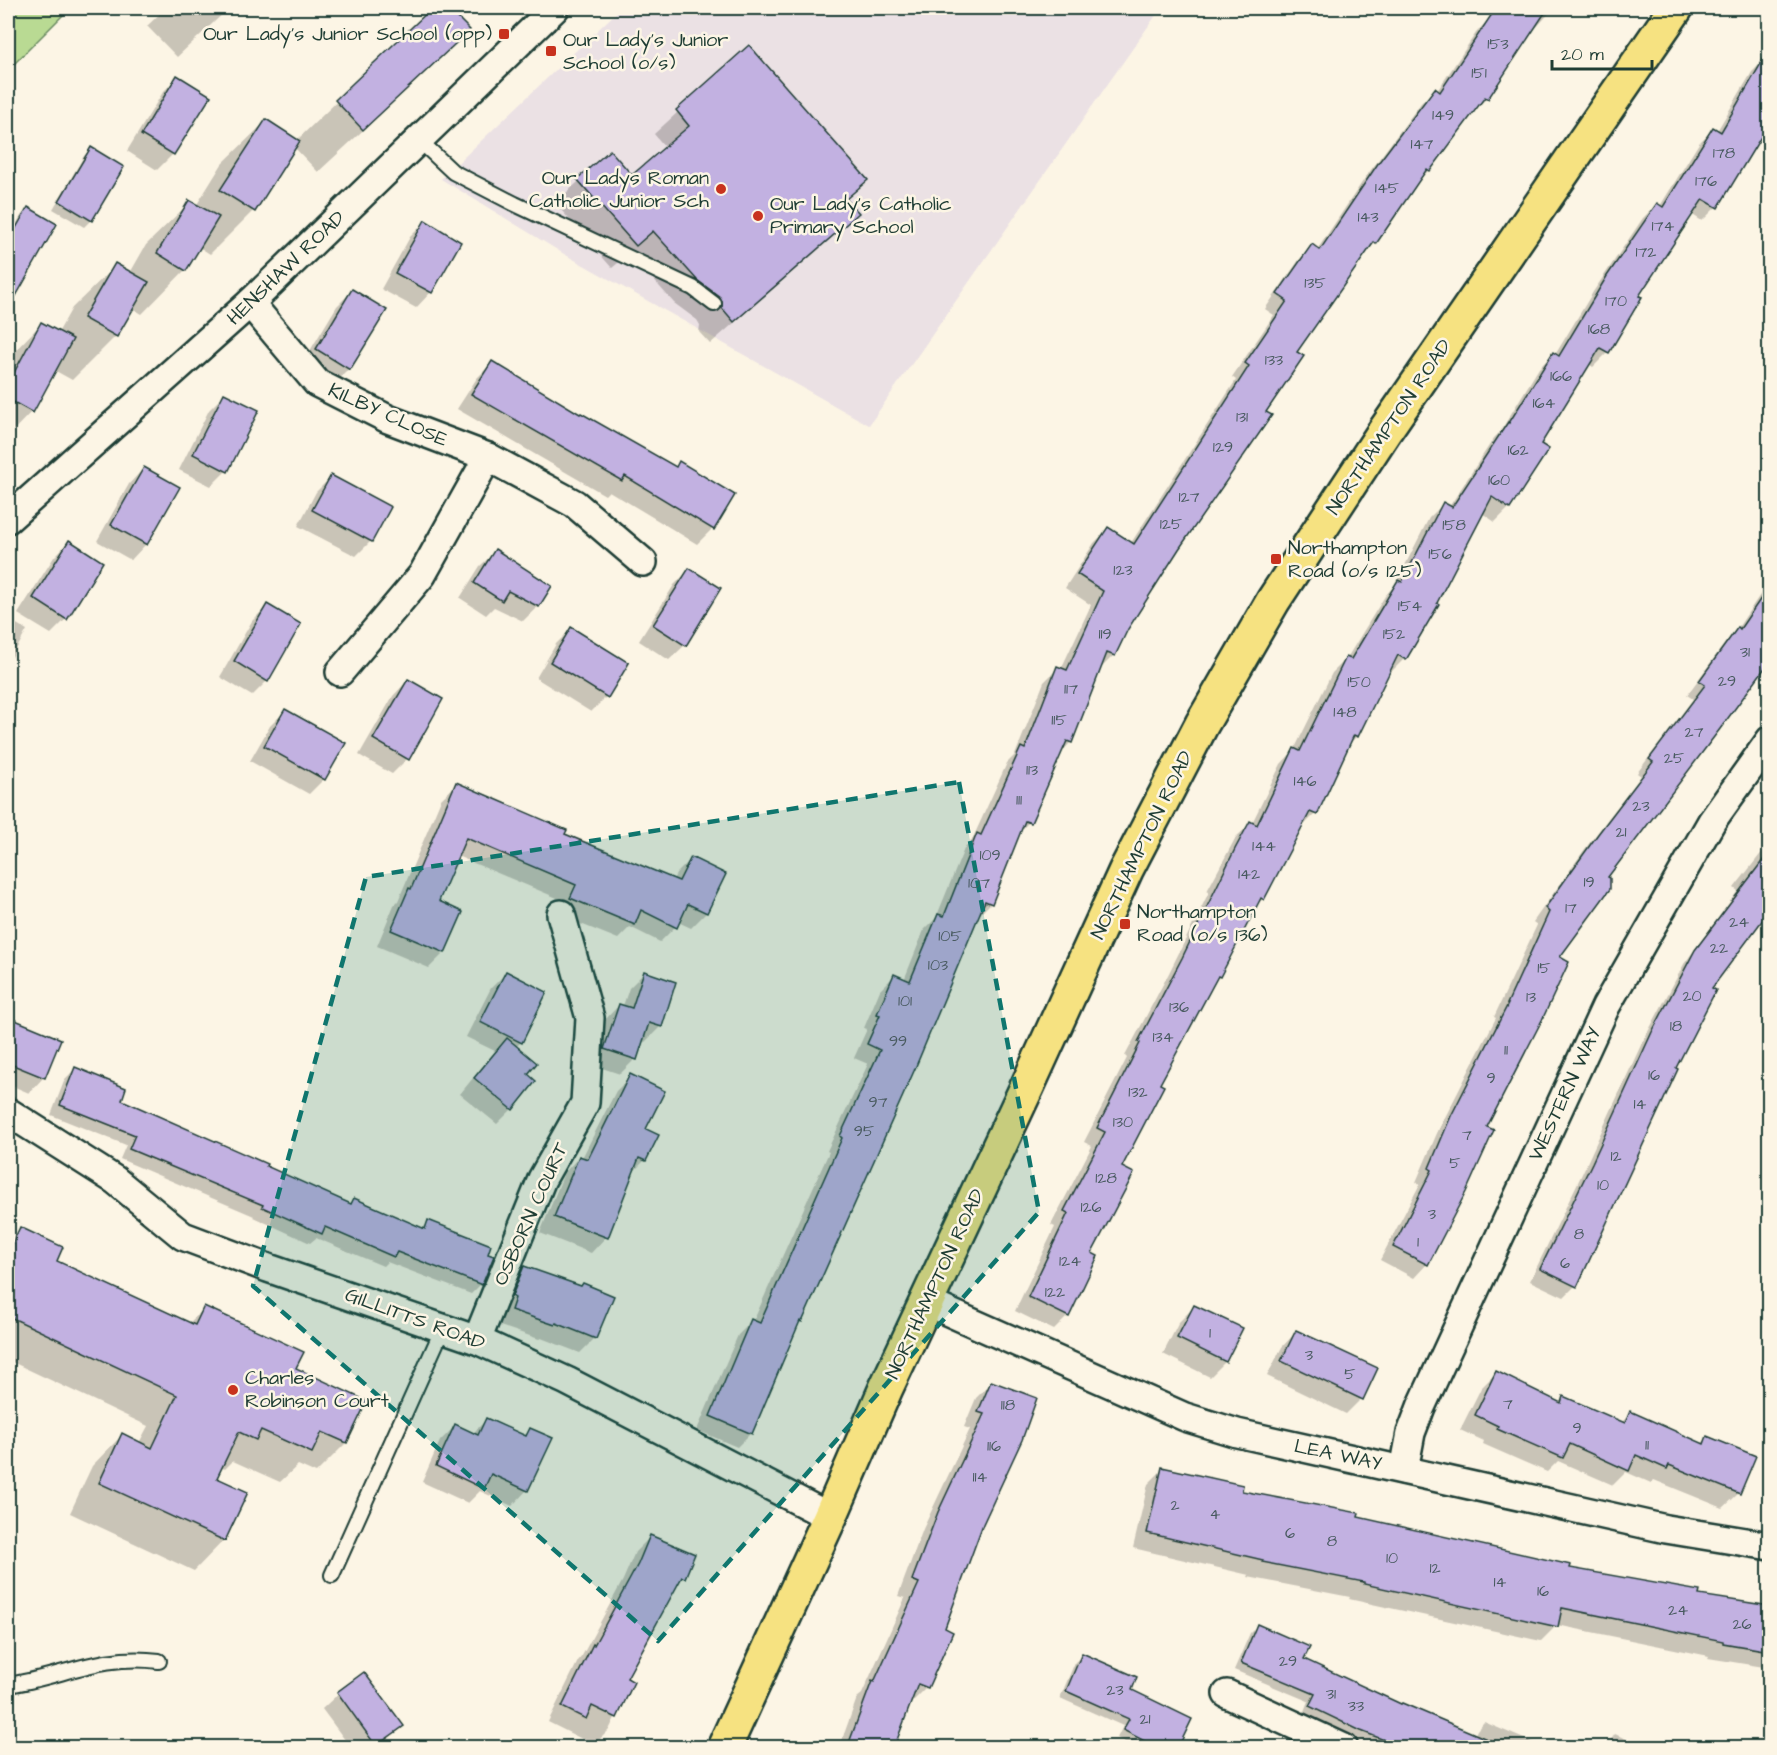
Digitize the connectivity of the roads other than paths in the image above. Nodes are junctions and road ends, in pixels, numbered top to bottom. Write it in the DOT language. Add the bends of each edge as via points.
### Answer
graph roads {
  1 [pos="555,8"];
  2 [pos="1676,8"];
  3 [pos="419,140"];
  4 [pos="250,303"];
  5 [pos="714,304"];
  6 [pos="488,457"];
  7 [pos="8,519"];
  8 [pos="644,562"];
  9 [pos="340,672"];
  10 [pos="1770,740"];
  11 [pos="561,914"];
  12 [pos="8,1112"];
  13 [pos="926,1302"];
  14 [pos="443,1328"];
  15 [pos="477,1340"];
  16 [pos="1404,1470"];
  17 [pos="830,1517"];
  18 [pos="1770,1546"];
  19 [pos="332,1575"];
  20 [pos="159,1661"];
  21 [pos="8,1685"];
  22 [pos="1227,1694"];
  23 [pos="724,1748"];
  24 [pos="1344,1748"];
  1 -- 3 [label="street, HENSHAW ROAD"];
  2 -- 13 [label="main road, NORTHAMPTON ROAD" via="1383,432 1273,601 1202,724 1126,870"];
  3 -- 4 [label="street, HENSHAW ROAD"];
  3 -- 5 [label="lane" via="453,172 693,288"];
  4 -- 6 [label="street, KILBY CLOSE" via="317,383 388,419"];
  4 -- 7 [label="street, HENSHAW ROAD"];
  6 -- 8 [label="street, KILBY CLOSE" via="574,504"];
  6 -- 9 [label="street" via="422,575"];
  10 -- 16 [label="street, WESTERN WAY" via="1712,821 1606,1006 1421,1407"];
  11 -- 15 [label="street, OSBORN COURT" via="590,1018 585,1103 542,1179"];
  12 -- 14 [label="street, GILLITTS ROAD" via="115,1180 183,1236"];
  13 -- 16 [label="street, LEA WAY" via="1185,1417 1237,1433"];
  13 -- 17 [label="main road, NORTHAMPTON ROAD"];
  14 -- 15 [label="street, GILLITTS ROAD"];
  14 -- 19 [label="lane"];
  15 -- 17 [label="street, GILLITTS ROAD" via="567,1381"];
  16 -- 18 [label="street, LEA WAY" via="1666,1529"];
  17 -- 23 [label="main road, NORTHAMPTON ROAD"];
  20 -- 21 [label="lane" via="126,1658"];
  22 -- 24 [label="street"];
}
